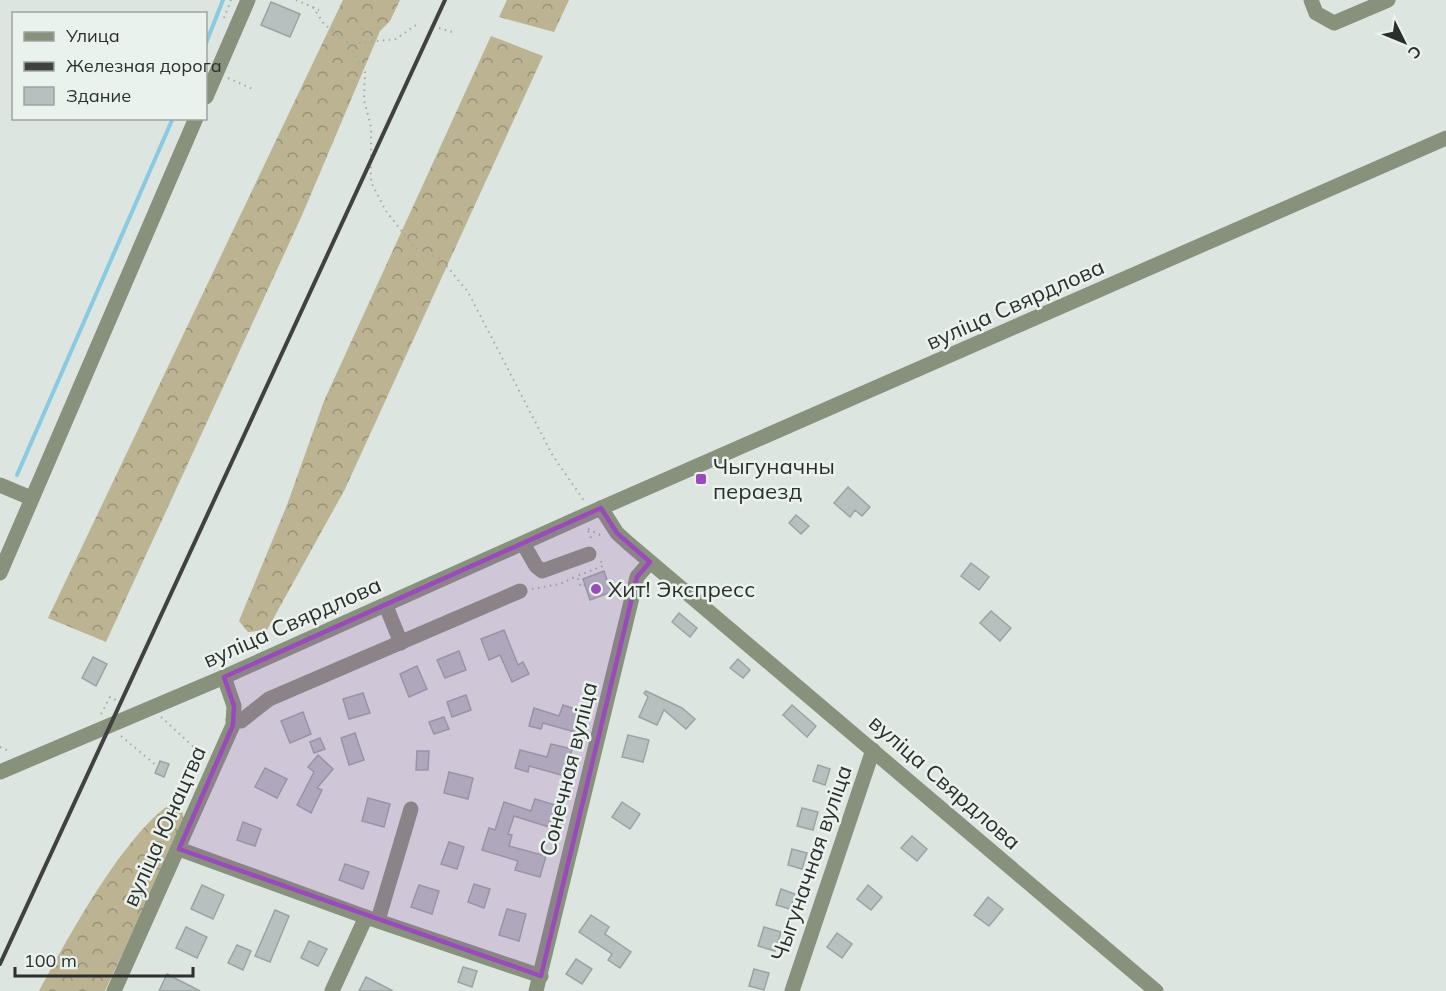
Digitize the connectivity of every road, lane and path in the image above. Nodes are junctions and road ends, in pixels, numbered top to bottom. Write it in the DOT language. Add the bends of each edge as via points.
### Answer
graph roads {
  1 [pos="248,0"];
  2 [pos="296,0"];
  3 [pos="1311,0"];
  4 [pos="1388,0"];
  5 [pos="313,8"];
  6 [pos="319,10"];
  7 [pos="419,22"];
  8 [pos="439,28"];
  9 [pos="452,32"];
  10 [pos="347,42"];
  11 [pos="216,73"];
  12 [pos="255,90"];
  13 [pos="207,95"];
  14 [pos="195,120"];
  15 [pos="1446,138"];
  16 [pos="0,485"];
  17 [pos="32,498"];
  18 [pos="586,504"];
  19 [pos="601,508"];
  20 [pos="524,544"];
  21 [pos="589,554"];
  22 [pos="651,562"];
  23 [pos="0,573"];
  24 [pos="577,576"];
  25 [pos="520,591"];
  26 [pos="386,606"];
  27 [pos="401,643"];
  28 [pos="224,677"];
  29 [pos="157,713"];
  30 [pos="233,720"];
  31 [pos="124,738"];
  32 [pos="873,750"];
  33 [pos="158,767"];
  34 [pos="202,771"];
  35 [pos="0,772"];
  36 [pos="411,809"];
  37 [pos="179,849"];
  38 [pos="372,919"];
  39 [pos="538,984"];
  40 [pos="114,991"];
  41 [pos="332,991"];
  42 [pos="792,991"];
  43 [pos="1156,991"];
  1 -- 11 [label="street"];
  2 -- 5 [label="path"];
  3 -- 4 [label="street" via="1316,13 1334,23"];
  5 -- 6 [label="path"];
  5 -- 10 [label="path" via="324,24"];
  7 -- 10 [label="path" via="396,39"];
  8 -- 9 [label="path"];
  10 -- 18 [label="path" via="365,72 371,182 376,192 414,247 441,259 468,292 553,456"];
  11 -- 12 [label="path"];
  11 -- 13 [label="street"];
  14 -- 17 [label="street"];
  15 -- 19 [label="street, вуліца Свярдлова"];
  16 -- 17 [label="street"];
  17 -- 23 [label="street"];
  19 -- 20 [label="street, вуліца Свярдлова"];
  19 -- 22 [label="street, вуліца Свярдлова" via="617,533"];
  20 -- 21 [label="street" via="542,572"];
  20 -- 26 [label="street, вуліца Свярдлова"];
  22 -- 32 [label="street, вуліца Свярдлова"];
  22 -- 39 [label="street, Сонечная вуліца" via="637,577"];
  24 -- 25 [label="path" via="560,584"];
  25 -- 27 [label="street"];
  26 -- 27 [label="street"];
  26 -- 28 [label="street, вуліца Свярдлова"];
  27 -- 30 [label="street" via="269,699 241,721"];
  28 -- 30 [label="street" via="234,706"];
  28 -- 35 [label="street, вуліца Свярдлова"];
  29 -- 34 [label="path" via="197,750"];
  30 -- 37 [label="street, вуліца Юнацтва"];
  31 -- 33 [label="path"];
  32 -- 42 [label="street, Чыгуначная вуліца"];
  32 -- 43 [label="street, вуліца Свярдлова"];
  36 -- 38 [label="street"];
  37 -- 38 [label="street"];
  37 -- 40 [label="street, вуліца Юнацтва"];
  38 -- 39 [label="street"];
  38 -- 41 [label="street"];
}
